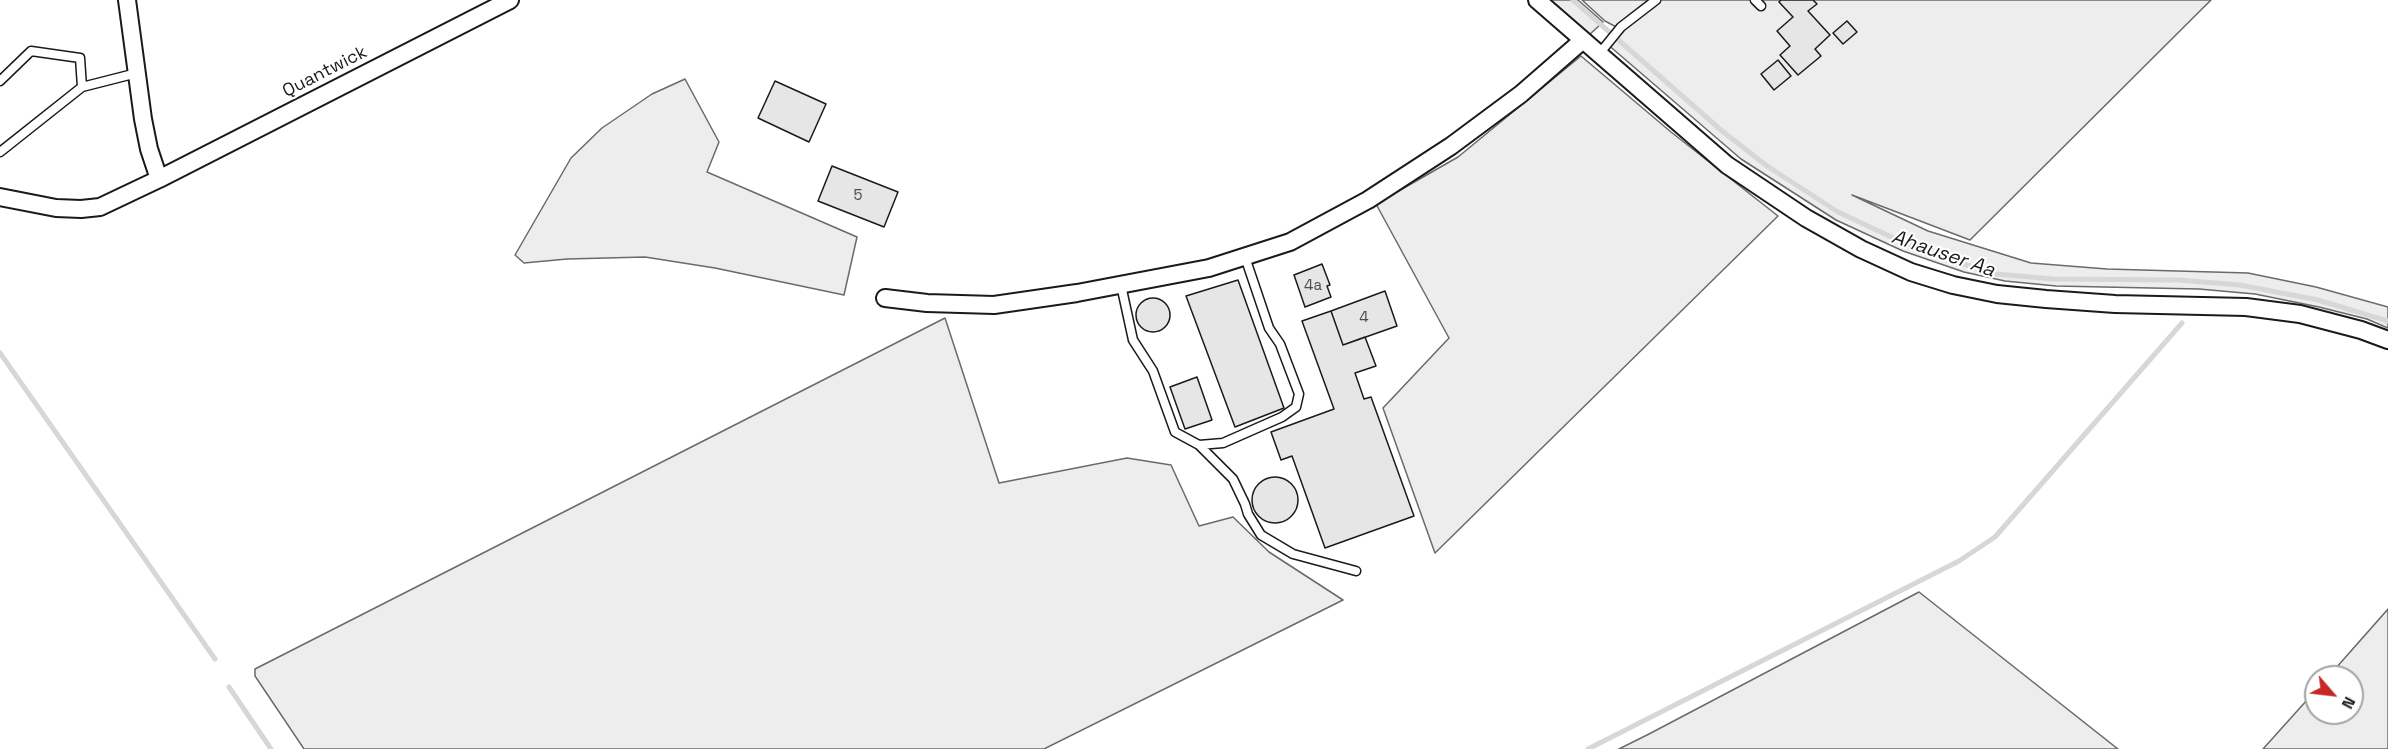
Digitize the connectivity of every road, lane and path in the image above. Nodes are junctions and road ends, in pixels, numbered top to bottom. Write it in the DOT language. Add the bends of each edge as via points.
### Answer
graph roads {
  1 [pos="127,0"];
  2 [pos="510,0"];
  3 [pos="1537,0"];
  4 [pos="1656,0"];
  5 [pos="1583,40"];
  6 [pos="1602,49"];
  7 [pos="137,73"];
  8 [pos="0,81"];
  9 [pos="82,87"];
  10 [pos="0,152"];
  11 [pos="159,179"];
  12 [pos="0,197"];
  13 [pos="1245,257"];
  14 [pos="1121,285"];
  15 [pos="885,298"];
  16 [pos="2388,340"];
  17 [pos="1199,445"];
  18 [pos="1356,571"];
  1 -- 7 [label="street"];
  2 -- 11 [label="street, Quantwick"];
  3 -- 5 [label="street"];
  4 -- 6 [label="lane" via="1621,27"];
  5 -- 6 [label="street"];
  5 -- 13 [label="street" via="1451,146 1368,201 1290,242"];
  6 -- 16 [label="street" via="1727,165 1763,192 1861,249 1911,272 1997,294 2046,299 2246,306 2300,314"];
  7 -- 9 [label="lane"];
  7 -- 11 [label="street" via="149,149"];
  8 -- 9 [label="lane" via="31,51 80,58"];
  9 -- 10 [label="lane"];
  11 -- 12 [label="street, Quantwick" via="99,207 56,208"];
  13 -- 14 [label="street"];
  13 -- 17 [label="lane" via="1269,328 1280,344 1299,394 1296,407 1223,443"];
  14 -- 15 [label="street" via="994,305"];
  14 -- 17 [label="lane" via="1133,340 1153,371 1175,432"];
  17 -- 18 [label="lane" via="1233,479 1261,535 1293,554"];
}
